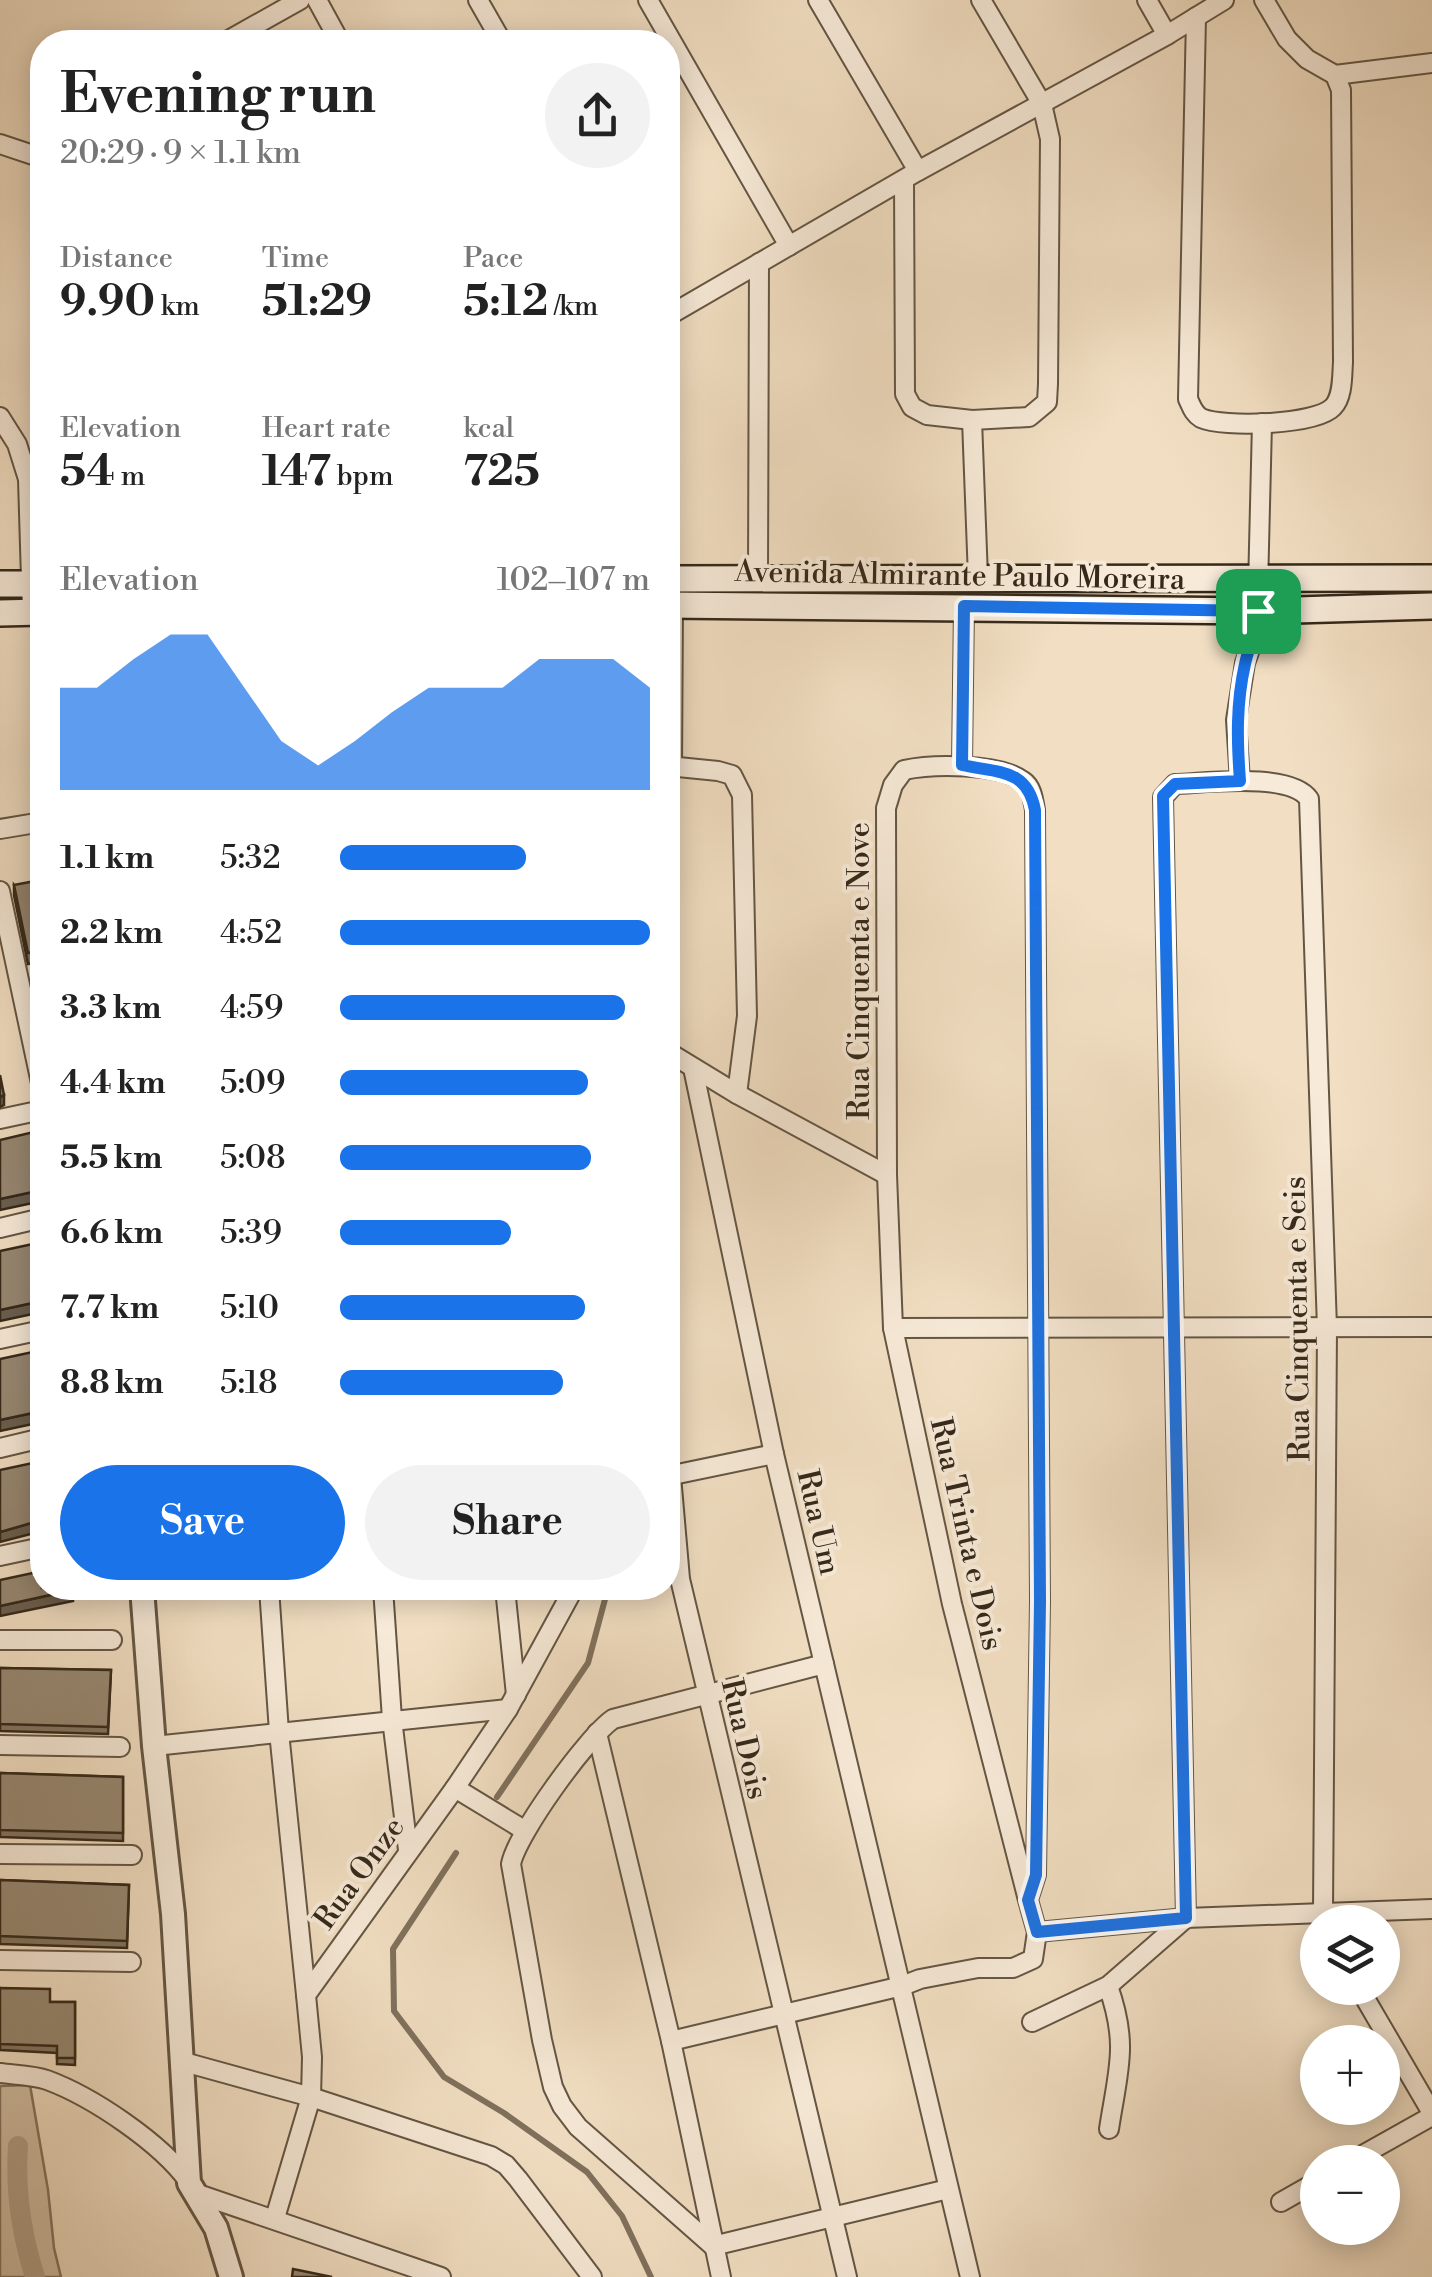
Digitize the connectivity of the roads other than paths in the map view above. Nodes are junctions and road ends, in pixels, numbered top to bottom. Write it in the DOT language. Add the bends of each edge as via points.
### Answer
graph roads {
  1 [pos="300,0"];
  2 [pos="317,0"];
  3 [pos="478,0"];
  4 [pos="648,0"];
  5 [pos="818,0"];
  6 [pos="981,0"];
  7 [pos="1147,0"];
  8 [pos="1224,0"];
  9 [pos="1264,0"];
  10 [pos="1196,17"];
  11 [pos="246,30"];
  12 [pos="333,30"];
  13 [pos="495,30"];
  14 [pos="665,30"];
  15 [pos="1167,35"];
  16 [pos="680,56"];
  17 [pos="1432,63"];
  18 [pos="1335,75"];
  19 [pos="1042,104"];
  20 [pos="0,144"];
  21 [pos="30,154"];
  22 [pos="911,175"];
  23 [pos="789,246"];
  24 [pos="758,263"];
  25 [pos="680,309"];
  26 [pos="0,417"];
  27 [pos="972,420"];
  28 [pos="1262,424"];
  29 [pos="30,500"];
  30 [pos="758,578"];
  31 [pos="978,578"];
  32 [pos="1432,578"];
  33 [pos="680,579"];
  34 [pos="1259,579"];
  35 [pos="0,584"];
  36 [pos="30,584"];
  37 [pos="680,605"];
  38 [pos="964,606"];
  39 [pos="1432,606"];
  40 [pos="1258,611"];
  41 [pos="0,612"];
  42 [pos="30,612"];
  43 [pos="962,765"];
  44 [pos="680,767"];
  45 [pos="1240,781"];
  46 [pos="30,824"];
  47 [pos="0,829"];
  48 [pos="0,891"];
  49 [pos="30,1032"];
  50 [pos="680,1060"];
  51 [pos="693,1068"];
  52 [pos="737,1094"];
  53 [pos="30,1113"];
  54 [pos="0,1119"];
  55 [pos="887,1175"];
  56 [pos="30,1221"];
  57 [pos="0,1228"];
  58 [pos="1432,1327"];
  59 [pos="893,1328"];
  60 [pos="1176,1328"];
  61 [pos="1328,1328"];
  62 [pos="1036,1329"];
  63 [pos="30,1333"];
  64 [pos="0,1339"];
  65 [pos="30,1441"];
  66 [pos="0,1448"];
  67 [pos="774,1454"];
  68 [pos="680,1474"];
  69 [pos="30,1550"];
  70 [pos="0,1556"];
  71 [pos="680,1580"];
  72 [pos="143,1600"];
  73 [pos="270,1600"];
  74 [pos="384,1600"];
  75 [pos="506,1600"];
  76 [pos="567,1600"];
  77 [pos="0,1640"];
  78 [pos="112,1640"];
  79 [pos="824,1664"];
  80 [pos="705,1693"];
  81 [pos="512,1702"];
  82 [pos="392,1719"];
  83 [pos="279,1732"];
  84 [pos="597,1733"];
  85 [pos="0,1746"];
  86 [pos="154,1746"];
  87 [pos="120,1747"];
  88 [pos="455,1788"];
  89 [pos="524,1830"];
  90 [pos="408,1850"];
  91 [pos="0,1854"];
  92 [pos="132,1855"];
  93 [pos="1028,1900"];
  94 [pos="1324,1905"];
  95 [pos="1432,1910"];
  96 [pos="1400,1912"];
  97 [pos="1186,1918"];
  98 [pos="1300,1918"];
  99 [pos="1037,1932"];
  100 [pos="0,1960"];
  101 [pos="131,1962"];
  102 [pos="902,1986"];
  103 [pos="1108,1986"];
  104 [pos="306,1995"];
  105 [pos="1368,2005"];
  106 [pos="783,2013"];
  107 [pos="1032,2022"];
  108 [pos="671,2040"];
  109 [pos="184,2062"];
  110 [pos="0,2073"];
  111 [pos="311,2096"];
  112 [pos="1432,2114"];
  113 [pos="1109,2129"];
  114 [pos="1379,2145"];
  115 [pos="194,2188"];
  116 [pos="948,2189"];
  117 [pos="1300,2192"];
  118 [pos="1281,2202"];
  119 [pos="275,2218"];
  120 [pos="831,2218"];
  121 [pos="714,2246"];
  122 [pos="231,2277"];
  123 [pos="441,2277"];
  124 [pos="592,2277"];
  125 [pos="721,2277"];
  126 [pos="847,2277"];
  127 [pos="970,2277"];
  1 -- 11 [label="street"];
  2 -- 12 [label="street"];
  3 -- 13 [label="street"];
  4 -- 14 [label="street"];
  5 -- 22 [label="street"];
  6 -- 19 [label="street"];
  7 -- 15 [label="street"];
  8 -- 10 [label="street"];
  9 -- 18 [label="street" via="1287,39"];
  10 -- 15 [label="street"];
  10 -- 28 [label="street" via="1188,399 1204,420"];
  15 -- 19 [label="street"];
  16 -- 23 [label="street"];
  17 -- 18 [label="street"];
  18 -- 28 [label="street" via="1341,390 1334,406 1318,416"];
  19 -- 22 [label="street"];
  19 -- 27 [label="street" via="1052,166 1047,402 1029,417"];
  20 -- 21 [label="street"];
  22 -- 23 [label="street"];
  22 -- 27 [label="street" via="905,394 912,408 927,415"];
  23 -- 24 [label="street"];
  24 -- 25 [label="street"];
  24 -- 30 [label="street"];
  26 -- 29 [label="street" via="17,444"];
  27 -- 31 [label="street"];
  28 -- 34 [label="street"];
  30 -- 31 [label="main road, Avenida Almirante Paulo Moreira"];
  30 -- 33 [label="main road, Avenida Almirante Paulo Moreira"];
  31 -- 34 [label="main road, Avenida Almirante Paulo Moreira"];
  32 -- 34 [label="main road, Avenida Almirante Paulo Moreira"];
  34 -- 40 [label="street"];
  35 -- 36 [label="main road"];
  37 -- 38 [label="main road, Avenida Almirante Paulo Moreira"];
  38 -- 40 [label="main road, Avenida Almirante Paulo Moreira"];
  38 -- 43 [label="street"];
  39 -- 40 [label="main road, Avenida Almirante Paulo Moreira"];
  40 -- 45 [label="street" via="1236,720"];
  41 -- 42 [label="main road"];
  43 -- 55 [label="street, Rua Cinquenta e Nove" via="904,770 886,808"];
  43 -- 62 [label="street" via="1022,780 1035,810"];
  44 -- 52 [label="street" via="732,776 742,795 748,1016"];
  45 -- 60 [label="street, Rua Cinquenta e Seis" via="1175,784 1163,796"];
  45 -- 61 [label="street, Rua Cinquenta e Seis" via="1295,786 1309,798"];
  46 -- 47 [label="street"];
  48 -- 49 [label="street"];
  50 -- 51 [label="street"];
  51 -- 52 [label="street"];
  51 -- 67 [label="street, Rua Um"];
  52 -- 55 [label="street"];
  53 -- 54 [label="street"];
  55 -- 59 [label="street, Rua Trinta e Dois"];
  56 -- 57 [label="street"];
  58 -- 61 [label="street"];
  59 -- 62 [label="street"];
  59 -- 93 [label="street, Rua Trinta e Dois" via="952,1604"];
  60 -- 61 [label="street"];
  60 -- 62 [label="street"];
  60 -- 97 [label="street, Rua Cinquenta e Seis"];
  61 -- 94 [label="street, Rua Cinquenta e Seis"];
  62 -- 93 [label="street" via="1040,1601 1036,1875"];
  63 -- 64 [label="street"];
  65 -- 66 [label="street"];
  67 -- 68 [label="street"];
  67 -- 79 [label="street, Rua Um"];
  69 -- 70 [label="street"];
  71 -- 80 [label="street, Rua Dois"];
  72 -- 86 [label="street"];
  73 -- 83 [label="street"];
  74 -- 82 [label="street"];
  75 -- 81 [label="street"];
  76 -- 81 [label="street, Rua Onze"];
  77 -- 78 [label="street"];
  79 -- 80 [label="street"];
  79 -- 102 [label="street, Rua Um"];
  80 -- 84 [label="street" via="622,1715"];
  80 -- 106 [label="street, Rua Dois"];
  81 -- 82 [label="street"];
  81 -- 88 [label="street, Rua Onze"];
  82 -- 83 [label="street"];
  82 -- 90 [label="street"];
  83 -- 86 [label="street"];
  83 -- 104 [label="street"];
  84 -- 89 [label="street"];
  84 -- 108 [label="street"];
  85 -- 87 [label="street"];
  86 -- 109 [label="street"];
  88 -- 89 [label="street"];
  88 -- 90 [label="street, Rua Onze"];
  89 -- 121 [label="street" via="514,1849 515,1894 553,2087 578,2127"];
  90 -- 104 [label="street, Rua Onze"];
  91 -- 92 [label="street"];
  93 -- 99 [label="street, Rua Trinta e Dois"];
  95 -- 96 [label="street"];
  97 -- 98 [label="street"];
  97 -- 99 [label="street"];
  97 -- 103 [label="street"];
  99 -- 102 [label="street" via="1033,1958 1013,1968 978,1968"];
  100 -- 101 [label="street"];
  102 -- 106 [label="street"];
  102 -- 116 [label="street, Rua Um"];
  103 -- 107 [label="street"];
  103 -- 113 [label="street" via="1122,2047"];
  104 -- 111 [label="street"];
  105 -- 112 [label="street"];
  106 -- 108 [label="street"];
  106 -- 120 [label="street, Rua Dois"];
  108 -- 121 [label="street"];
  109 -- 111 [label="street"];
  109 -- 115 [label="street"];
  110 -- 115 [label="street" via="44,2079 75,2093 168,2157"];
  111 -- 119 [label="street"];
  111 -- 124 [label="street" via="491,2156 506,2166"];
  112 -- 114 [label="street"];
  115 -- 119 [label="street"];
  115 -- 122 [label="street"];
  116 -- 120 [label="street"];
  116 -- 127 [label="street, Rua Um"];
  117 -- 118 [label="street"];
  119 -- 123 [label="street"];
  120 -- 121 [label="street"];
  120 -- 126 [label="street, Rua Dois"];
  121 -- 125 [label="street"];
}
